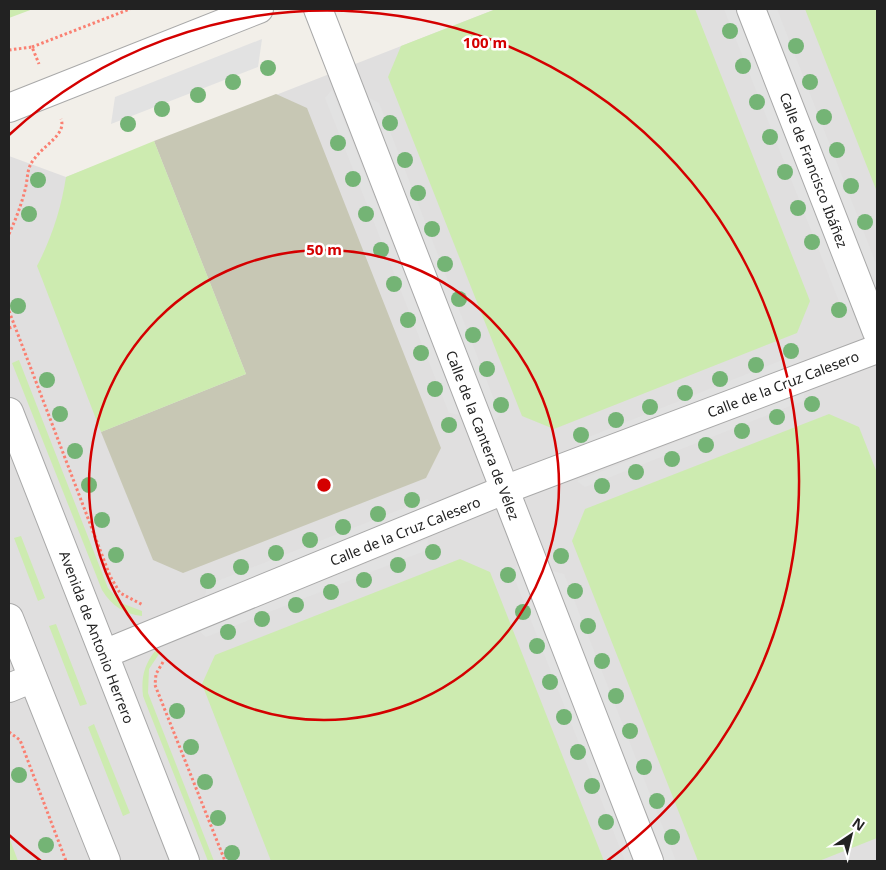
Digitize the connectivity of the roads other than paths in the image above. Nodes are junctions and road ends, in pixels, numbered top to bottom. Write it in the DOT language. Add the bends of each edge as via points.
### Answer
graph roads {
  1 [pos="259,9"];
  2 [pos="318,9"];
  3 [pos="750,9"];
  4 [pos="9,108"];
  5 [pos="877,332"];
  6 [pos="877,349"];
  7 [pos="9,412"];
  8 [pos="504,490"];
  9 [pos="9,618"];
  10 [pos="104,654"];
  11 [pos="21,683"];
  12 [pos="106,861"];
  13 [pos="185,861"];
  14 [pos="649,861"];
  1 -- 4 [label="street"];
  2 -- 8 [label="street, Calle de la Cantera de Vélez"];
  3 -- 5 [label="street, Calle de Francisco Ibáñez"];
  6 -- 8 [label="street, Calle de la Cruz Calesero"];
  7 -- 10 [label="street, Avenida de Antonio Herrero"];
  8 -- 10 [label="street, Calle de la Cruz Calesero"];
  8 -- 14 [label="street, Calle de la Cantera de Vélez"];
  9 -- 11 [label="street"];
  10 -- 13 [label="street, Avenida de Antonio Herrero"];
  11 -- 12 [label="street"];
}
